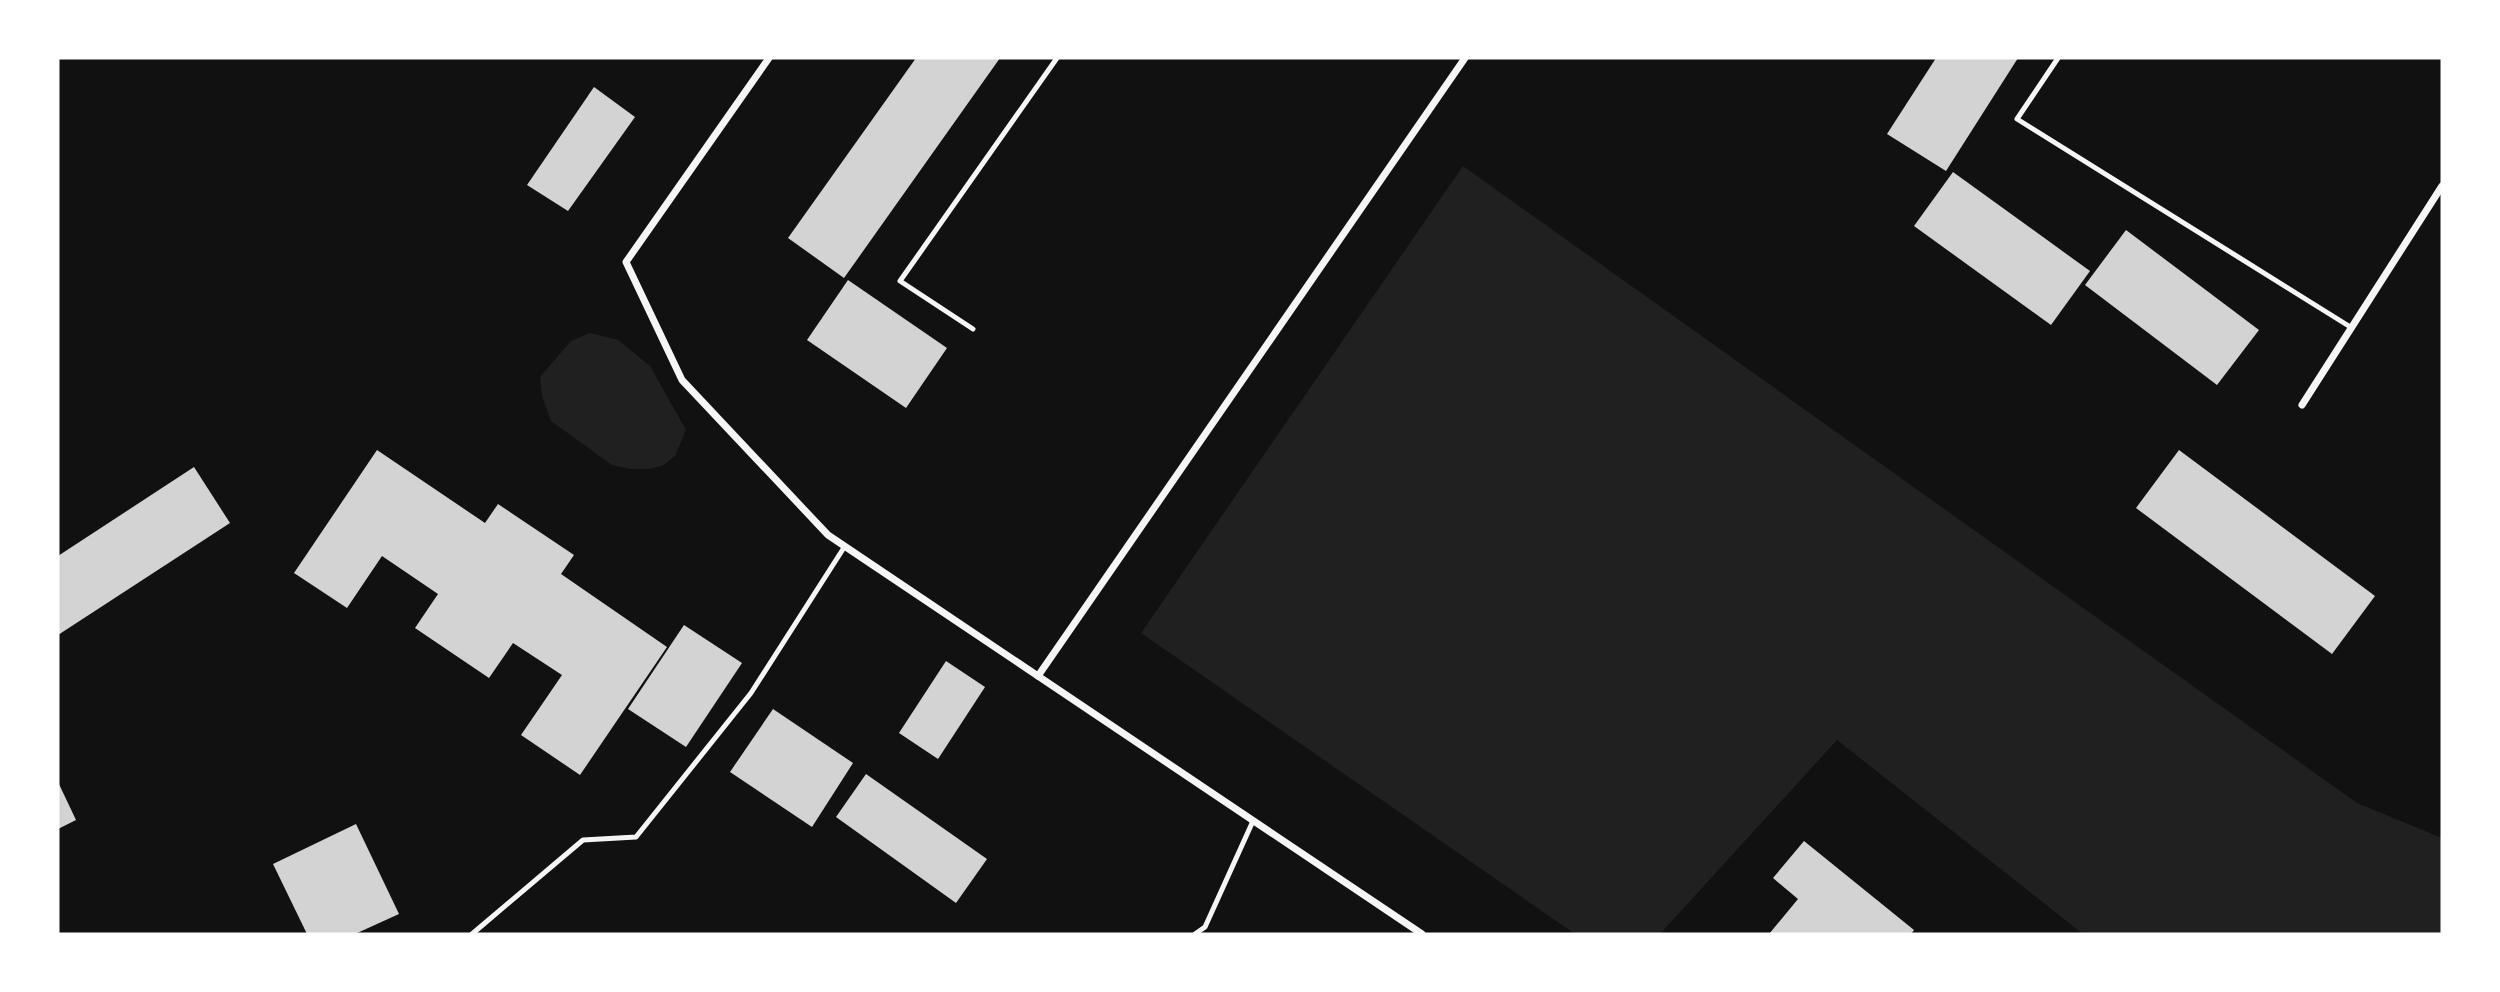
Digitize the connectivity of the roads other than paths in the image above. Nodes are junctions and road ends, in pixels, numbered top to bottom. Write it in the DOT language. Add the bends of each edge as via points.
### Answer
graph roads {
  1 [pos="769,58"];
  2 [pos="1056,58"];
  3 [pos="1465,58"];
  4 [pos="2058,58"];
  5 [pos="2442,186"];
  6 [pos="2352,328"];
  7 [pos="973,329"];
  8 [pos="2302,405"];
  9 [pos="845,547"];
  10 [pos="1038,676"];
  11 [pos="1253,821"];
  12 [pos="472,934"];
  13 [pos="1195,934"];
  14 [pos="1422,934"];
  1 -- 9 [label="street" via="626,262 682,380 828,535"];
  2 -- 7 [label="lane" via="900,281"];
  3 -- 10 [label="street"];
  4 -- 6 [label="lane" via="2017,119"];
  5 -- 6 [label="street"];
  6 -- 8 [label="street"];
  9 -- 10 [label="street"];
  9 -- 12 [label="lane" via="751,693 636,837 583,840"];
  10 -- 11 [label="street"];
  11 -- 13 [label="lane" via="1205,927"];
  11 -- 14 [label="street"];
}
